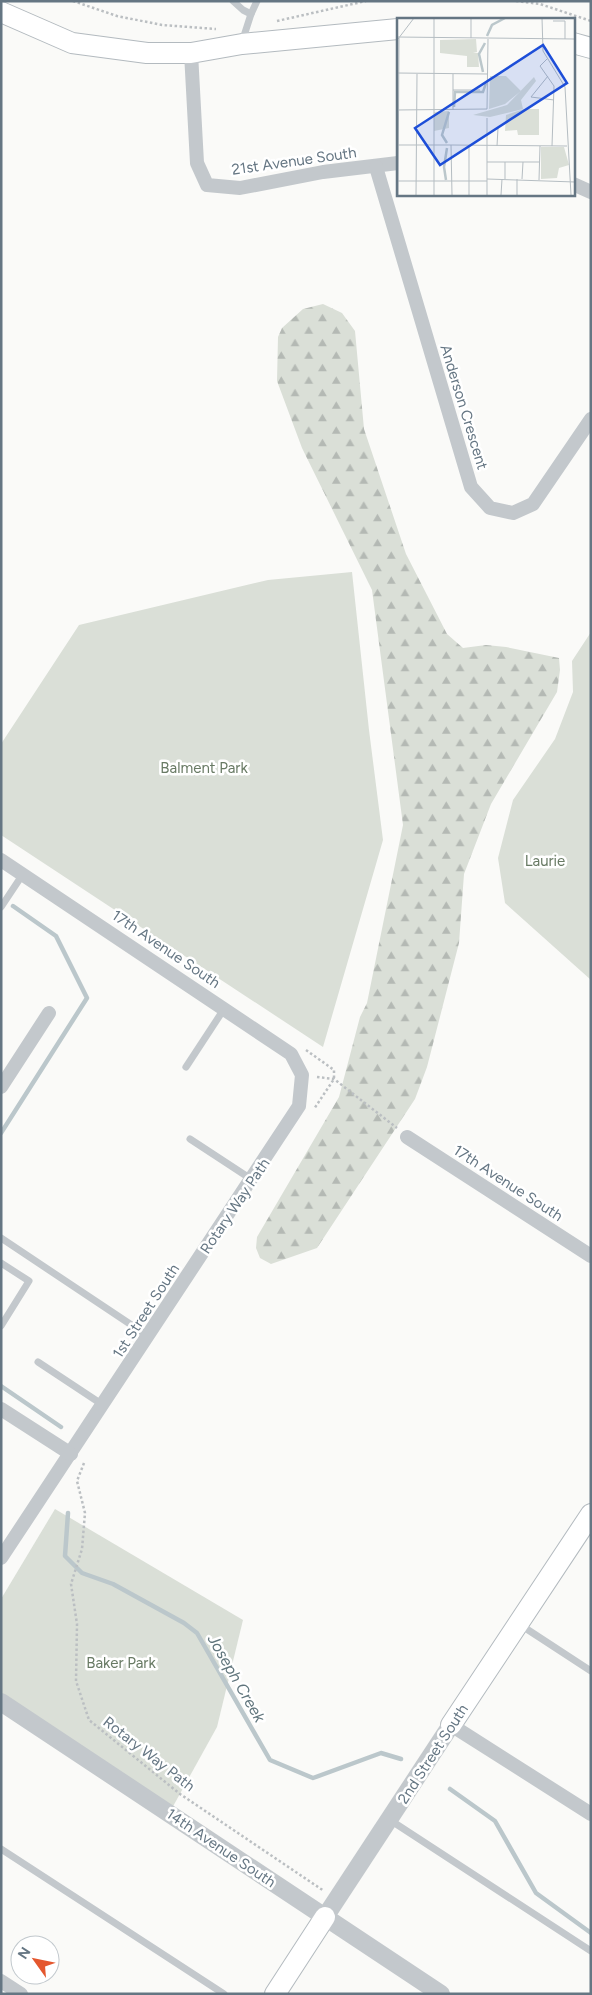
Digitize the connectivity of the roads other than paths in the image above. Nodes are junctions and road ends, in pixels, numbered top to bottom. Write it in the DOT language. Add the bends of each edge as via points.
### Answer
graph roads {
  1 [pos="233,1"];
  2 [pos="257,1"];
  3 [pos="251,14"];
  4 [pos="6,17"];
  5 [pos="397,29"];
  6 [pos="242,44"];
  7 [pos="574,44"];
  8 [pos="591,48"];
  9 [pos="191,53"];
  10 [pos="397,163"];
  11 [pos="376,167"];
  12 [pos="574,184"];
  13 [pos="591,192"];
  14 [pos="591,419"];
  15 [pos="1,860"];
  16 [pos="23,874"];
  17 [pos="1,907"];
  18 [pos="225,1009"];
  19 [pos="49,1014"];
  20 [pos="186,1066"];
  21 [pos="302,1075"];
  22 [pos="1,1087"];
  23 [pos="407,1137"];
  24 [pos="190,1139"];
  25 [pos="251,1180"];
  26 [pos="1,1238"];
  27 [pos="591,1256"];
  28 [pos="1,1263"];
  29 [pos="1,1326"];
  30 [pos="149,1336"];
  31 [pos="38,1362"];
  32 [pos="103,1405"];
  33 [pos="1,1409"];
  34 [pos="71,1454"];
  35 [pos="587,1527"];
  36 [pos="1,1558"];
  37 [pos="518,1624"];
  38 [pos="591,1671"];
  39 [pos="1,1702"];
  40 [pos="451,1725"];
  41 [pos="591,1814"];
  42 [pos="389,1820"];
  43 [pos="1,1849"];
  44 [pos="325,1917"];
  45 [pos="591,1950"];
  46 [pos="1,1981"];
  47 [pos="21,1994"];
  48 [pos="224,1994"];
  49 [pos="275,1994"];
  50 [pos="441,1994"];
  1 -- 3 [label="lane"];
  2 -- 3 [label="lane"];
  3 -- 6 [label="lane"];
  4 -- 9 [label="main road" via="72,43 147,53"];
  5 -- 6 [label="main road"];
  6 -- 9 [label="main road"];
  7 -- 8 [label="main road"];
  9 -- 11 [label="street, 21st Avenue South" via="197,163 207,185 240,188 323,172"];
  10 -- 11 [label="street, 21st Avenue South"];
  11 -- 14 [label="street, Anderson Crescent" via="471,487 490,508 513,514 533,504"];
  12 -- 13 [label="street"];
  15 -- 16 [label="street, 17th Avenue South"];
  16 -- 17 [label="lane"];
  16 -- 18 [label="street, 17th Avenue South"];
  18 -- 20 [label="lane"];
  18 -- 21 [label="street, 17th Avenue South" via="291,1054"];
  19 -- 22 [label="street"];
  21 -- 25 [label="street, 1st Street South" via="299,1106"];
  23 -- 27 [label="street, 17th Avenue South"];
  24 -- 25 [label="lane"];
  25 -- 30 [label="street, 1st Street South"];
  26 -- 30 [label="lane"];
  28 -- 29 [label="lane" via="29,1281"];
  30 -- 32 [label="street, 1st Street South"];
  31 -- 32 [label="lane"];
  32 -- 34 [label="street, 1st Street South"];
  33 -- 34 [label="street"];
  34 -- 36 [label="street, 1st Street South"];
  35 -- 37 [label="main road, 2nd Street South"];
  37 -- 38 [label="lane"];
  37 -- 40 [label="main road, 2nd Street South"];
  39 -- 44 [label="street, 14th Avenue South"];
  40 -- 41 [label="street"];
  40 -- 42 [label="street, 2nd Street South"];
  42 -- 44 [label="street, 2nd Street South"];
  42 -- 45 [label="lane"];
  43 -- 48 [label="lane"];
  44 -- 49 [label="main road, 2nd Street South"];
  44 -- 50 [label="street, 14th Avenue South"];
  46 -- 47 [label="street"];
}
